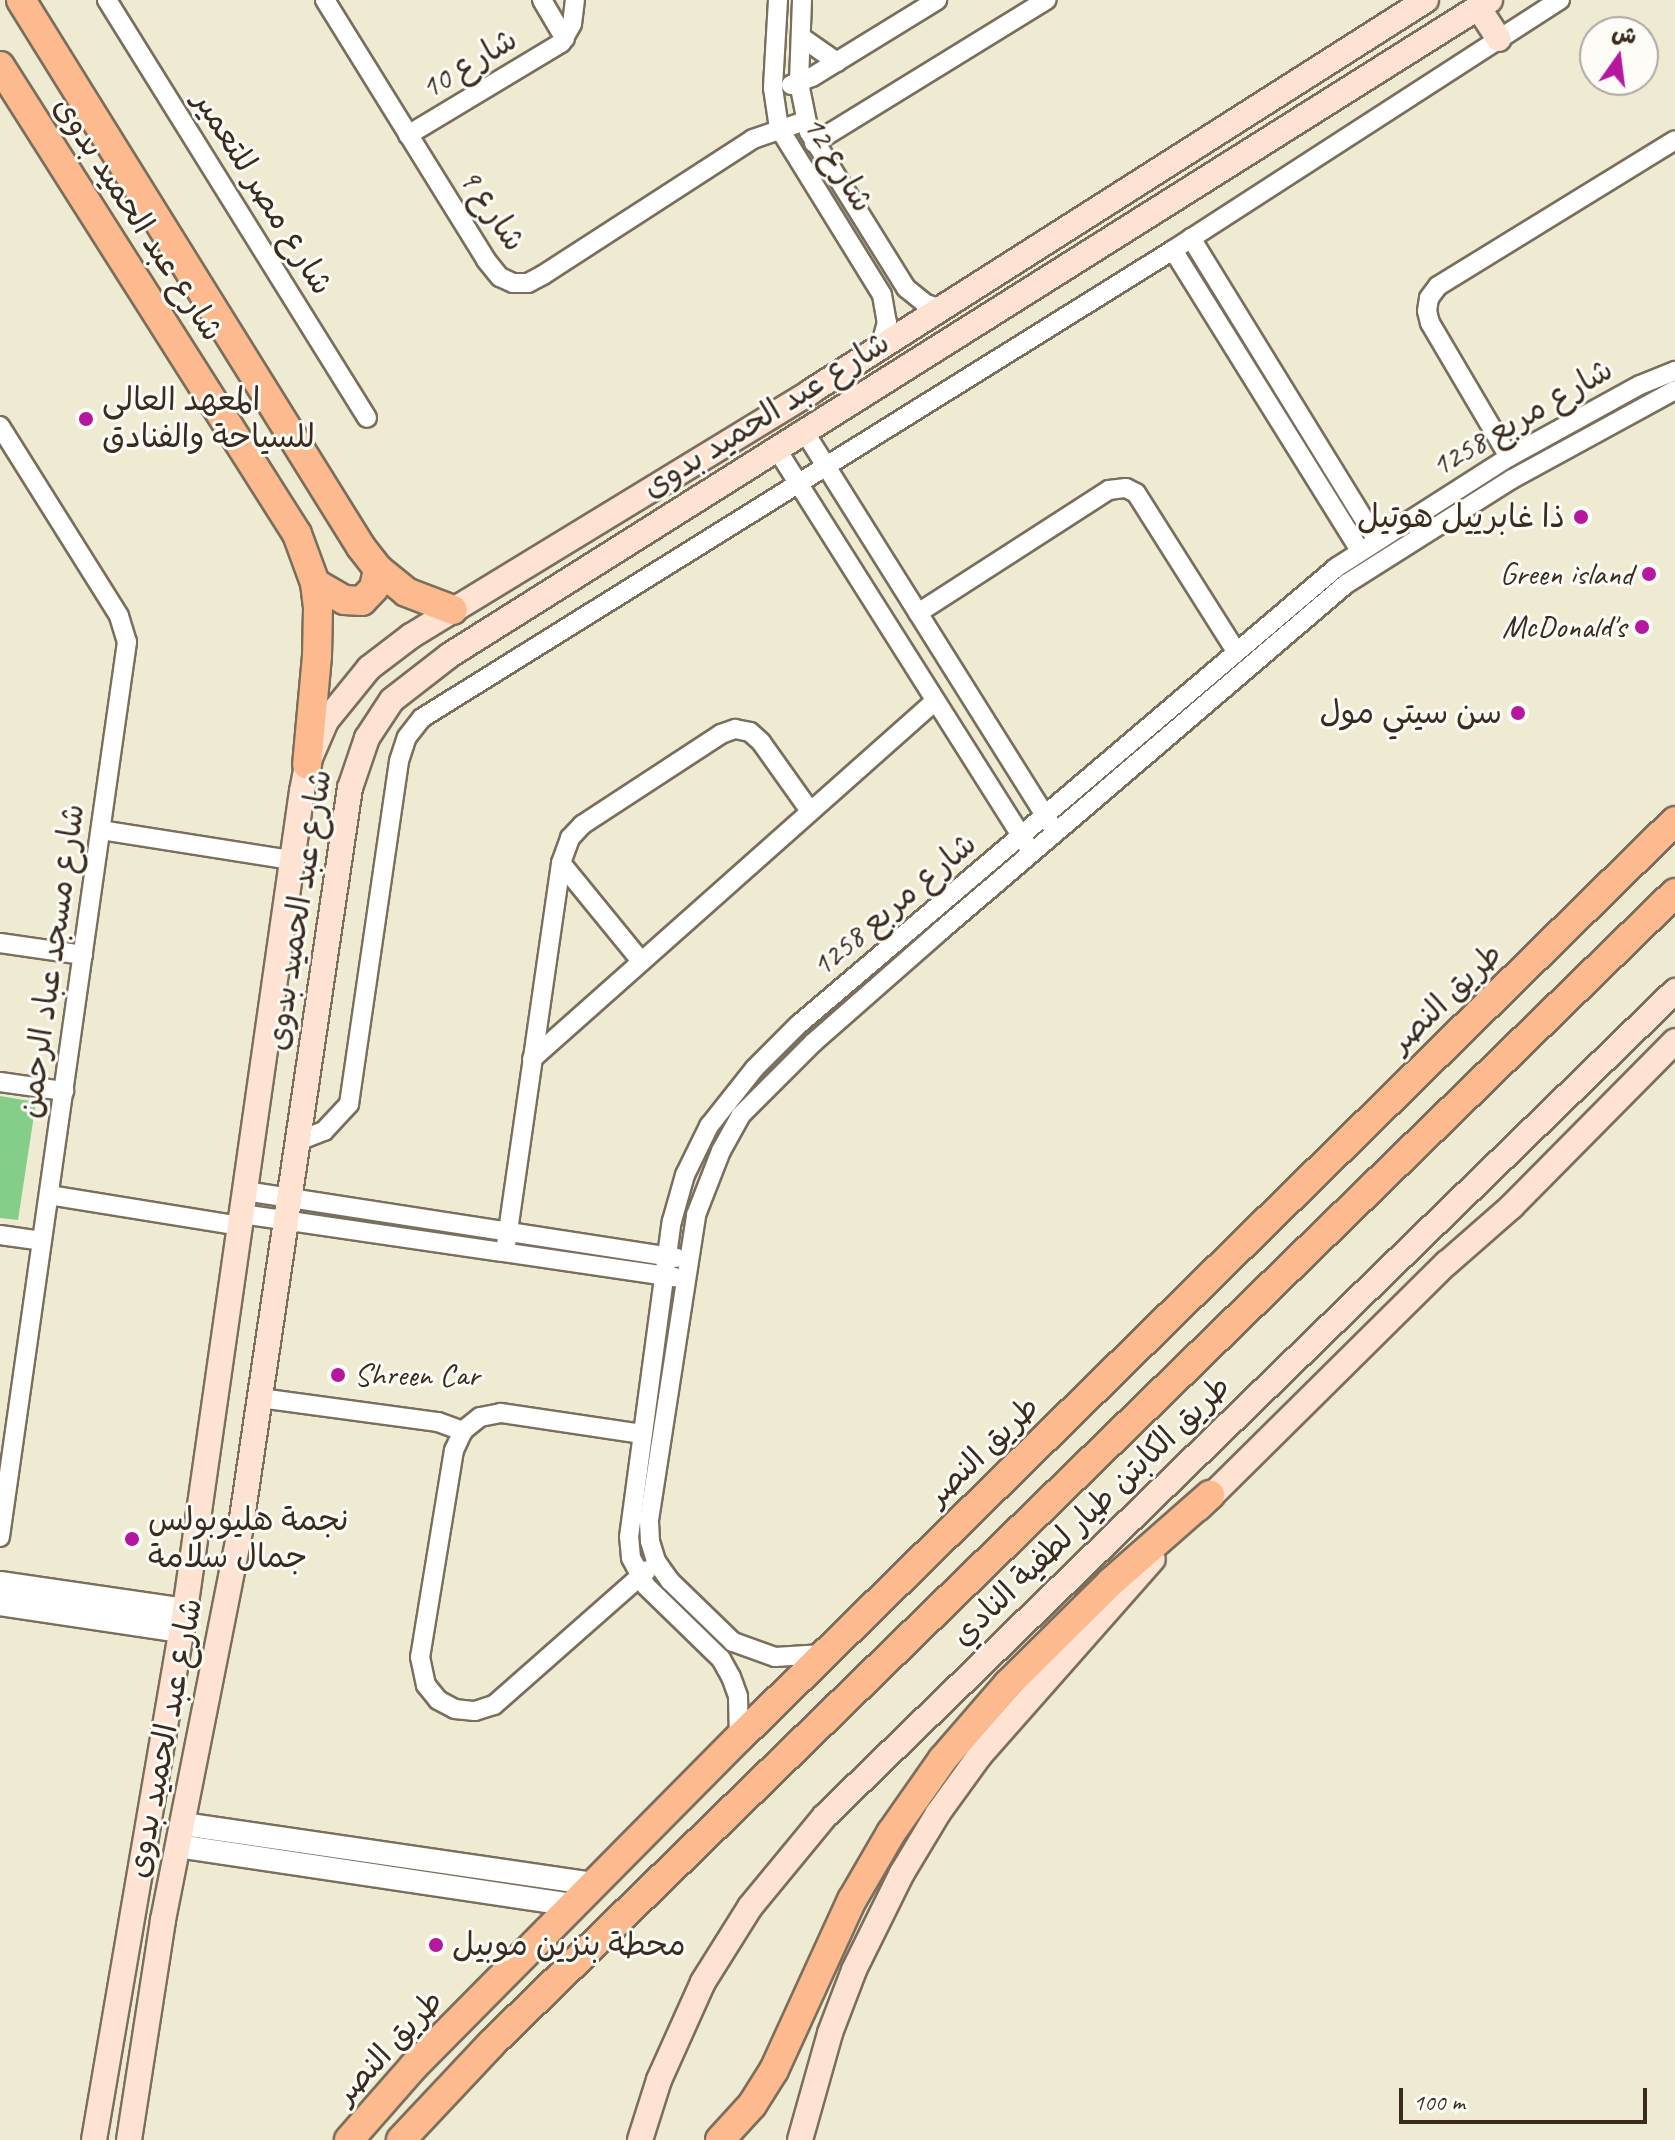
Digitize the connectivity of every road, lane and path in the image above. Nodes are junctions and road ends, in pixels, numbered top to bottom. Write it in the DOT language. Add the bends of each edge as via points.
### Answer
graph roads {
  1 [pos="21,0"];
  2 [pos="107,0"];
  3 [pos="325,0"];
  4 [pos="542,0"];
  5 [pos="575,0"];
  6 [pos="778,0"];
  7 [pos="802,0"];
  8 [pos="937,0"];
  9 [pos="1046,0"];
  10 [pos="1426,0"];
  11 [pos="1560,0"];
  12 [pos="1484,4"];
  13 [pos="801,37"];
  14 [pos="565,39"];
  15 [pos="1499,39"];
  16 [pos="837,62"];
  17 [pos="0,66"];
  18 [pos="799,83"];
  19 [pos="773,88"];
  20 [pos="805,121"];
  21 [pos="779,128"];
  22 [pos="408,135"];
  23 [pos="1675,140"];
  24 [pos="814,143"];
  25 [pos="1191,238"];
  26 [pos="1173,250"];
  27 [pos="942,309"];
  28 [pos="880,348"];
  29 [pos="1675,371"];
  30 [pos="1675,390"];
  31 [pos="367,418"];
  32 [pos="0,426"];
  33 [pos="804,431"];
  34 [pos="776,448"];
  35 [pos="1509,457"];
  36 [pos="826,465"];
  37 [pos="797,482"];
  38 [pos="1376,539"];
  39 [pos="1360,551"];
  40 [pos="378,569"];
  41 [pos="315,583"];
  42 [pos="453,610"];
  43 [pos="918,613"];
  44 [pos="1282,624"];
  45 [pos="1236,651"];
  46 [pos="934,702"];
  47 [pos="307,765"];
  48 [pos="810,811"];
  49 [pos="1675,821"];
  50 [pos="1050,823"];
  51 [pos="101,830"];
  52 [pos="1026,844"];
  53 [pos="291,860"];
  54 [pos="561,863"];
  55 [pos="1675,893"];
  56 [pos="0,943"];
  57 [pos="83,955"];
  58 [pos="641,961"];
  59 [pos="1675,991"];
  60 [pos="798,1025"];
  61 [pos="1675,1041"];
  62 [pos="814,1042"];
  63 [pos="532,1059"];
  64 [pos="0,1082"];
  65 [pos="64,1091"];
  66 [pos="298,1141"];
  67 [pos="49,1195"];
  68 [pos="288,1209"];
  69 [pos="242,1210"];
  70 [pos="507,1232"];
  71 [pos="0,1235"];
  72 [pos="42,1241"];
  73 [pos="505,1252"];
  74 [pos="664,1266"];
  75 [pos="686,1269"];
  76 [pos="260,1398"];
  77 [pos="0,1401"];
  78 [pos="19,1404"];
  79 [pos="463,1431"];
  80 [pos="642,1434"];
  81 [pos="1210,1495"];
  82 [pos="0,1537"];
  83 [pos="656,1561"];
  84 [pos="640,1578"];
  85 [pos="1,1593"];
  86 [pos="183,1621"];
  87 [pos="733,1642"];
  88 [pos="825,1654"];
  89 [pos="721,1659"];
  90 [pos="739,1738"];
  91 [pos="181,1835"];
  92 [pos="595,1884"];
  93 [pos="574,1905"];
  94 [pos="94,2140"];
  95 [pos="129,2140"];
  96 [pos="349,2140"];
  97 [pos="401,2140"];
  98 [pos="640,2140"];
  99 [pos="720,2140"];
  100 [pos="800,2140"];
  1 -- 40 [label="main road, شارع عبد الحميد بدوى"];
  2 -- 31 [label="street, شارع مصر للتعمير"];
  3 -- 22 [label="street, شارع 9"];
  4 -- 14 [label="street"];
  5 -- 14 [label="street, شارع 10"];
  6 -- 19 [label="street, شارع 12"];
  7 -- 13 [label="street, شارع 12"];
  8 -- 16 [label="street"];
  9 -- 24 [label="street"];
  10 -- 27 [label="main road, شارع عبد الحميد بدوى"];
  11 -- 15 [label="street"];
  12 -- 15 [label="main road"];
  12 -- 33 [label="main road, شارع عبد الحميد بدوى"];
  13 -- 16 [label="street"];
  13 -- 18 [label="street, شارع 12"];
  14 -- 22 [label="street, شارع 10"];
  15 -- 25 [label="street"];
  16 -- 18 [label="street"];
  17 -- 41 [label="main road, شارع عبد الحميد بدوى" via="284,510"];
  18 -- 19 [label="street"];
  18 -- 20 [label="street, شارع 12"];
  19 -- 21 [label="street, شارع 12"];
  20 -- 21 [label="street, شارع 9"];
  20 -- 24 [label="street, شارع 12"];
  21 -- 22 [label="street, شارع 9" via="753,139 543,275 520,283 500,277 490,267"];
  21 -- 28 [label="street, شارع 12" via="882,295 887,322"];
  23 -- 35 [label="street" via="1438,286 1429,298 1430,323"];
  24 -- 27 [label="street, شارع 12" via="906,288"];
  25 -- 26 [label="street"];
  25 -- 38 [label="street"];
  26 -- 36 [label="street"];
  26 -- 39 [label="street"];
  27 -- 28 [label="main road, شارع عبد الحميد بدوى"];
  28 -- 42 [label="main road, شارع عبد الحميد بدوى"];
  29 -- 35 [label="street, شارع مربع 1258"];
  30 -- 44 [label="street, شارع مربع 1258" via="1552,456"];
  32 -- 51 [label="street, شارع مسجد عباد الرحمن" via="125,633 127,651"];
  33 -- 34 [label="main road, شارع عبد الحميد بدوى"];
  33 -- 36 [label="street"];
  34 -- 37 [label="street"];
  34 -- 66 [label="main road, شارع عبد الحميد بدوى" via="450,655 392,700 377,721 359,754 350,788"];
  35 -- 38 [label="street, شارع مربع 1258"];
  36 -- 37 [label="street"];
  36 -- 43 [label="street"];
  37 -- 46 [label="street"];
  37 -- 66 [label="street" via="414,727 399,761 349,1104 324,1131"];
  38 -- 39 [label="street, شارع مربع 1258"];
  39 -- 44 [label="street, شارع مربع 1258"];
  40 -- 41 [label="main road" via="374,588 362,601 344,600"];
  40 -- 42 [label="main road, شارع عبد الحميد بدوى" via="406,592"];
  41 -- 47 [label="main road, شارع عبد الحميد بدوى" via="317,656"];
  42 -- 47 [label="main road, شارع عبد الحميد بدوى" via="389,651 353,685 326,721"];
  43 -- 45 [label="street" via="1109,490 1126,488 1136,493"];
  43 -- 50 [label="street"];
  44 -- 45 [label="street, شارع مربع 1258"];
  44 -- 50 [label="street, شارع مربع 1258"];
  45 -- 50 [label="street, شارع مربع 1258"];
  46 -- 48 [label="street"];
  46 -- 52 [label="street"];
  47 -- 53 [label="main road, شارع عبد الحميد بدوى"];
  48 -- 54 [label="street" via="761,742 750,732 735,729 582,825 570,838"];
  48 -- 58 [label="street"];
  49 -- 88 [label="main road, طريق النصر"];
  50 -- 52 [label="street, شارع مربع 1258"];
  51 -- 53 [label="street"];
  51 -- 57 [label="street, شارع مسجد عباد الرحمن"];
  52 -- 60 [label="street, شارع مربع 1258"];
  52 -- 62 [label="street, شارع مربع 1258"];
  53 -- 69 [label="main road, شارع عبد الحميد بدوى"];
  54 -- 58 [label="street"];
  54 -- 63 [label="street"];
  55 -- 97 [label="main road" via="491,2044"];
  56 -- 57 [label="street"];
  57 -- 65 [label="street, شارع مسجد عباد الرحمن"];
  58 -- 63 [label="street"];
  59 -- 98 [label="main road, طريق الكابتن طيار لطفية النادي" via="825,1816 750,1907 703,1982 659,2080"];
  60 -- 62 [label="street"];
  60 -- 74 [label="street, شارع مربع 1258" via="709,1126 685,1175"];
  61 -- 81 [label="main road" via="1512,1206"];
  62 -- 75 [label="street, شارع مربع 1258" via="756,1098 731,1132 704,1192"];
  63 -- 70 [label="street"];
  64 -- 65 [label="street"];
  65 -- 67 [label="street, شارع مسجد عباد الرحمن"];
  66 -- 68 [label="main road, شارع عبد الحميد بدوى"];
  67 -- 69 [label="street"];
  67 -- 72 [label="street, شارع مسجد عباد الرحمن"];
  68 -- 69 [label="street"];
  68 -- 70 [label="street"];
  68 -- 73 [label="street"];
  68 -- 76 [label="main road, شارع عبد الحميد بدوى"];
  69 -- 86 [label="main road, شارع عبد الحميد بدوى"];
  70 -- 73 [label="street"];
  70 -- 74 [label="street"];
  71 -- 72 [label="street"];
  72 -- 78 [label="street, شارع مسجد عباد الرحمن"];
  73 -- 74 [label="street"];
  74 -- 75 [label="street"];
  74 -- 80 [label="street, شارع مربع 1258"];
  75 -- 83 [label="street, شارع مربع 1258" via="649,1520"];
  76 -- 79 [label="street" via="438,1422"];
  76 -- 91 [label="main road, شارع عبد الحميد بدوى" via="227,1609"];
  77 -- 78 [label="street"];
  78 -- 82 [label="street, شارع مسجد عباد الرحمن"];
  79 -- 80 [label="street" via="480,1417 501,1413"];
  79 -- 84 [label="street" via="454,1450 420,1657 422,1676 438,1700 465,1711 494,1705"];
  80 -- 84 [label="street, شارع مربع 1258" via="629,1537"];
  81 -- 99 [label="main road" via="1111,1582 1008,1684 943,1759 852,1900 774,2070"];
  81 -- 100 [label="main road" via="980,1755 938,1813 854,1970"];
  83 -- 84 [label="street"];
  83 -- 87 [label="street, شارع مربع 1258"];
  84 -- 89 [label="street, شارع مربع 1258"];
  85 -- 86 [label="street"];
  86 -- 94 [label="main road, شارع عبد الحميد بدوى"];
  87 -- 88 [label="street, شارع مربع 1258" via="775,1657"];
  87 -- 89 [label="street" via="733,1655"];
  88 -- 90 [label="main road, طريق النصر"];
  89 -- 90 [label="street, شارع مربع 1258" via="738,1696"];
  90 -- 92 [label="main road, طريق النصر"];
  91 -- 92 [label="street"];
  91 -- 93 [label="street"];
  91 -- 95 [label="main road, شارع عبد الحميد بدوى"];
  92 -- 93 [label="main road, طريق النصر"];
  93 -- 96 [label="main road, طريق النصر" via="414,2066"];
}
